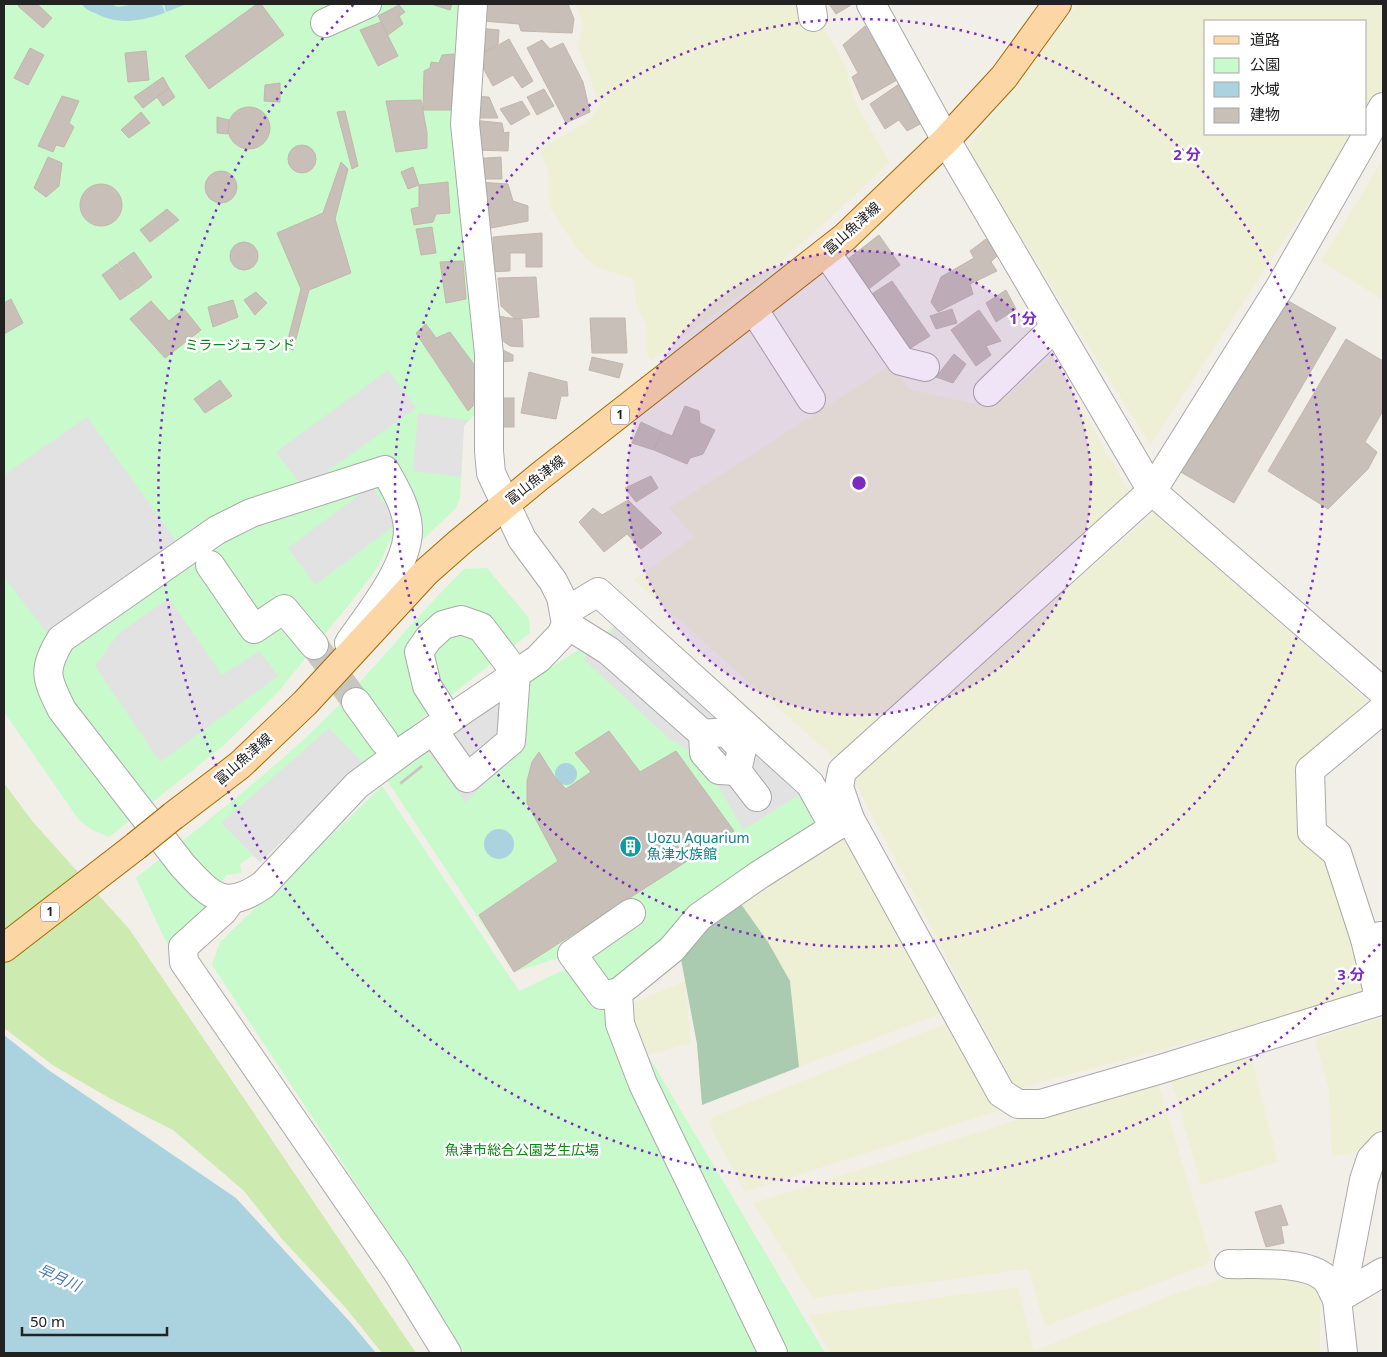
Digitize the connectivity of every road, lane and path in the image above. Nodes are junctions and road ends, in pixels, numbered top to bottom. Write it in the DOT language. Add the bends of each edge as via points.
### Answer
graph roads {
  1 [pos="367,4"];
  2 [pos="473,4"];
  3 [pos="873,4"];
  4 [pos="1057,4"];
  5 [pos="324,23"];
  6 [pos="1383,107"];
  7 [pos="1367,135"];
  8 [pos="1367,135"];
  9 [pos="946,140"];
  10 [pos="826,252"];
  11 [pos="754,310"];
  12 [pos="1056,327"];
  13 [pos="925,367"];
  14 [pos="988,392"];
  15 [pos="811,399"];
  16 [pos="1152,491"];
  17 [pos="506,504"];
  18 [pos="210,565"];
  19 [pos="565,618"];
  20 [pos="314,645"];
  21 [pos="516,674"];
  22 [pos="316,692"];
  23 [pos="1383,692"];
  24 [pos="356,702"];
  25 [pos="1383,709"];
  26 [pos="441,725"];
  27 [pos="384,741"];
  28 [pos="842,771"];
  29 [pos="810,784"];
  30 [pos="757,797"];
  31 [pos="844,822"];
  32 [pos="231,900"];
  33 [pos="631,913"];
  34 [pos="1374,937"];
  35 [pos="4,948"];
  36 [pos="618,993"];
  37 [pos="1382,1000"];
  38 [pos="1383,1146"];
  39 [pos="1229,1264"];
  40 [pos="1383,1272"];
  41 [pos="1337,1298"];
  42 [pos="447,1353"];
  43 [pos="773,1353"];
  44 [pos="1343,1353"];
  1 -- 5 [label="street"];
  2 -- 17 [label="street" via="464,124 489,354 491,473"];
  3 -- 9 [label="street"];
  4 -- 9 [label="main road, 富山魚津線 / 1" via="1004,77"];
  6 -- 7 [label="street"];
  8 -- 16 [label="street" via="1280,287"];
  9 -- 10 [label="main road, 富山魚津線 / 1"];
  9 -- 12 [label="street"];
  10 -- 11 [label="main road, 富山魚津線 / 1"];
  10 -- 13 [label="street" via="901,361"];
  11 -- 15 [label="street"];
  11 -- 17 [label="main road, 富山魚津線 / 1"];
  12 -- 14 [label="street"];
  12 -- 16 [label="street"];
  16 -- 23 [label="street"];
  16 -- 28 [label="street"];
  17 -- 19 [label="street" via="522,539 561,597"];
  17 -- 22 [label="main road, 富山魚津線 / 1" via="426,572"];
  18 -- 20 [label="street" via="254,629 284,609"];
  19 -- 21 [label="street" via="561,635 538,659"];
  19 -- 29 [label="street" via="598,592"];
  19 -- 30 [label="street" via="609,651 703,734 704,753 719,770 737,771"];
  21 -- 26 [label="street"];
  21 -- 26 [label="street" via="511,741 467,778"];
  21 -- 26 [label="street" via="481,627 462,620 443,625 419,652"];
  22 -- 32 [label="street" via="371,611 400,563 406,545 405,511 385,470 250,512 217,530 61,639 49,659 48,682 62,710 183,866 203,888"];
  22 -- 35 [label="main road, 富山魚津線 / 1, bridge" via="240,765"];
  24 -- 27 [label="street"];
  25 -- 34 [label="street" via="1310,770 1312,832 1337,853"];
  26 -- 32 [label="street" via="357,785 263,885 245,898"];
  28 -- 29 [label="street"];
  28 -- 31 [label="street" via="839,787"];
  29 -- 31 [label="street" via="830,820"];
  31 -- 36 [label="street" via="759,875 699,918 672,949"];
  31 -- 37 [label="street" via="1001,1093 1018,1104 1050,1102"];
  32 -- 42 [label="street" via="184,947 184,962 396,1270"];
  33 -- 36 [label="street" via="572,954 602,995"];
  34 -- 37 [label="street"];
  36 -- 43 [label="street" via="620,1024 643,1084"];
  38 -- 41 [label="street" via="1371,1159 1364,1180 1344,1284"];
  39 -- 41 [label="street" via="1284,1265 1308,1270 1325,1278"];
  40 -- 41 [label="street"];
  41 -- 44 [label="street"];
}
